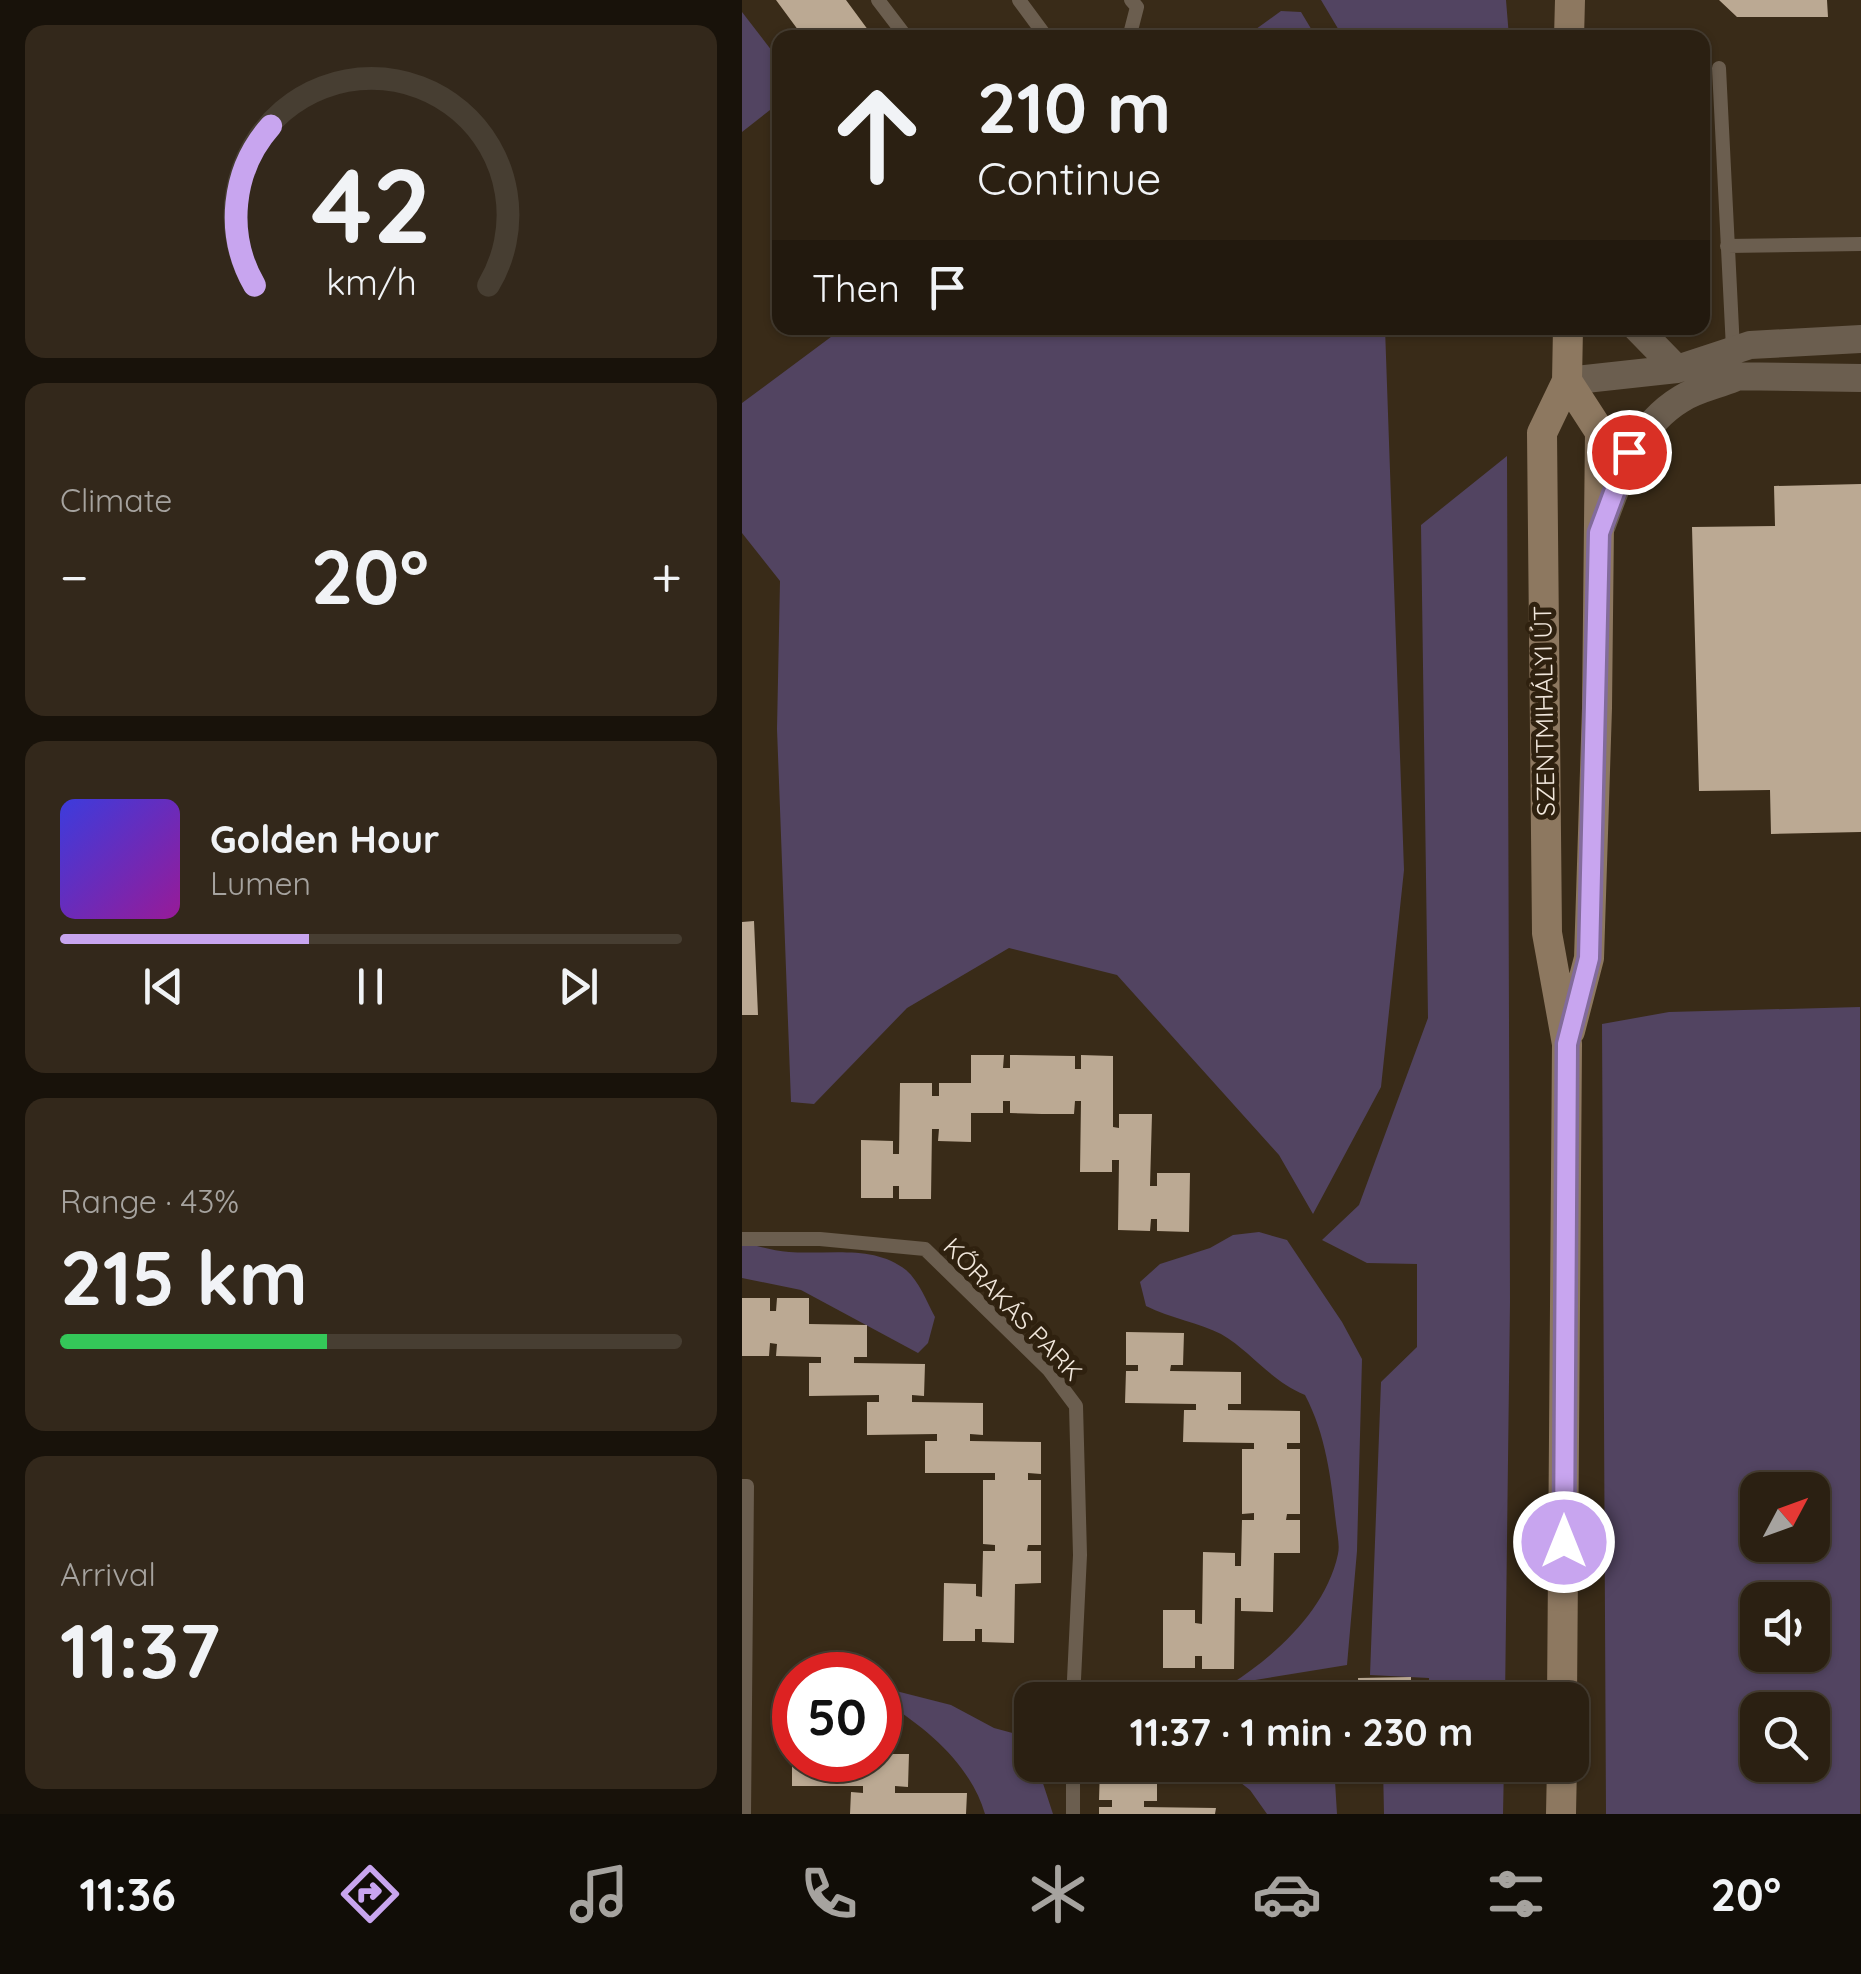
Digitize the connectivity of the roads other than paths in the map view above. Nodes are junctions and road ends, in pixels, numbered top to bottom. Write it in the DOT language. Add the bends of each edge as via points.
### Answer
graph roads {
  1 [pos="878,0"];
  2 [pos="1019,0"];
  3 [pos="1132,0"];
  4 [pos="1570,0"];
  5 [pos="900,30"];
  6 [pos="1041,30"];
  7 [pos="1131,30"];
  8 [pos="1570,30"];
  9 [pos="1720,68"];
  10 [pos="1860,244"];
  11 [pos="1727,246"];
  12 [pos="1568,335"];
  13 [pos="1643,335"];
  14 [pos="1860,339"];
  15 [pos="1733,349"];
  16 [pos="1677,369"];
  17 [pos="1734,378"];
  18 [pos="1860,378"];
  19 [pos="1567,381"];
  20 [pos="1599,533"];
  21 [pos="1567,1044"];
  22 [pos="742,1239"];
  23 [pos="742,1486"];
  24 [pos="1073,1682"];
  25 [pos="1562,1682"];
  26 [pos="1073,1782"];
  27 [pos="1562,1782"];
  28 [pos="744,1814"];
  29 [pos="1073,1814"];
  30 [pos="1561,1814"];
  1 -- 5 [label="lane"];
  2 -- 6 [label="lane"];
  3 -- 7 [label="lane" via="1137,7"];
  4 -- 8 [label="main road"];
  9 -- 11 [label="lane"];
  10 -- 11 [label="lane"];
  11 -- 15 [label="lane"];
  12 -- 19 [label="main road, SZENTMIHÁLYI ÚT"];
  13 -- 16 [label="street"];
  14 -- 15 [label="street"];
  15 -- 16 [label="street"];
  16 -- 17 [label="street"];
  16 -- 19 [label="street"];
  17 -- 18 [label="street"];
  17 -- 20 [label="street" via="1681,398 1650,426 1629,452"];
  19 -- 20 [label="main road, SZENTMIHÁLYI ÚT" via="1600,432"];
  19 -- 21 [label="main road, SZENTMIHÁLYI ÚT" via="1542,433 1547,932"];
  20 -- 21 [label="main road, SZENTMIHÁLYI ÚT" via="1589,958"];
  21 -- 25 [label="main road, SZENTMIHÁLYI ÚT"];
  22 -- 24 [label="lane, KŐRAKÁS PARK" via="925,1249 1049,1370 1076,1406 1080,1555"];
  23 -- 28 [label="lane" via="748,1542"];
  26 -- 29 [label="lane"];
  27 -- 30 [label="main road"];
}
